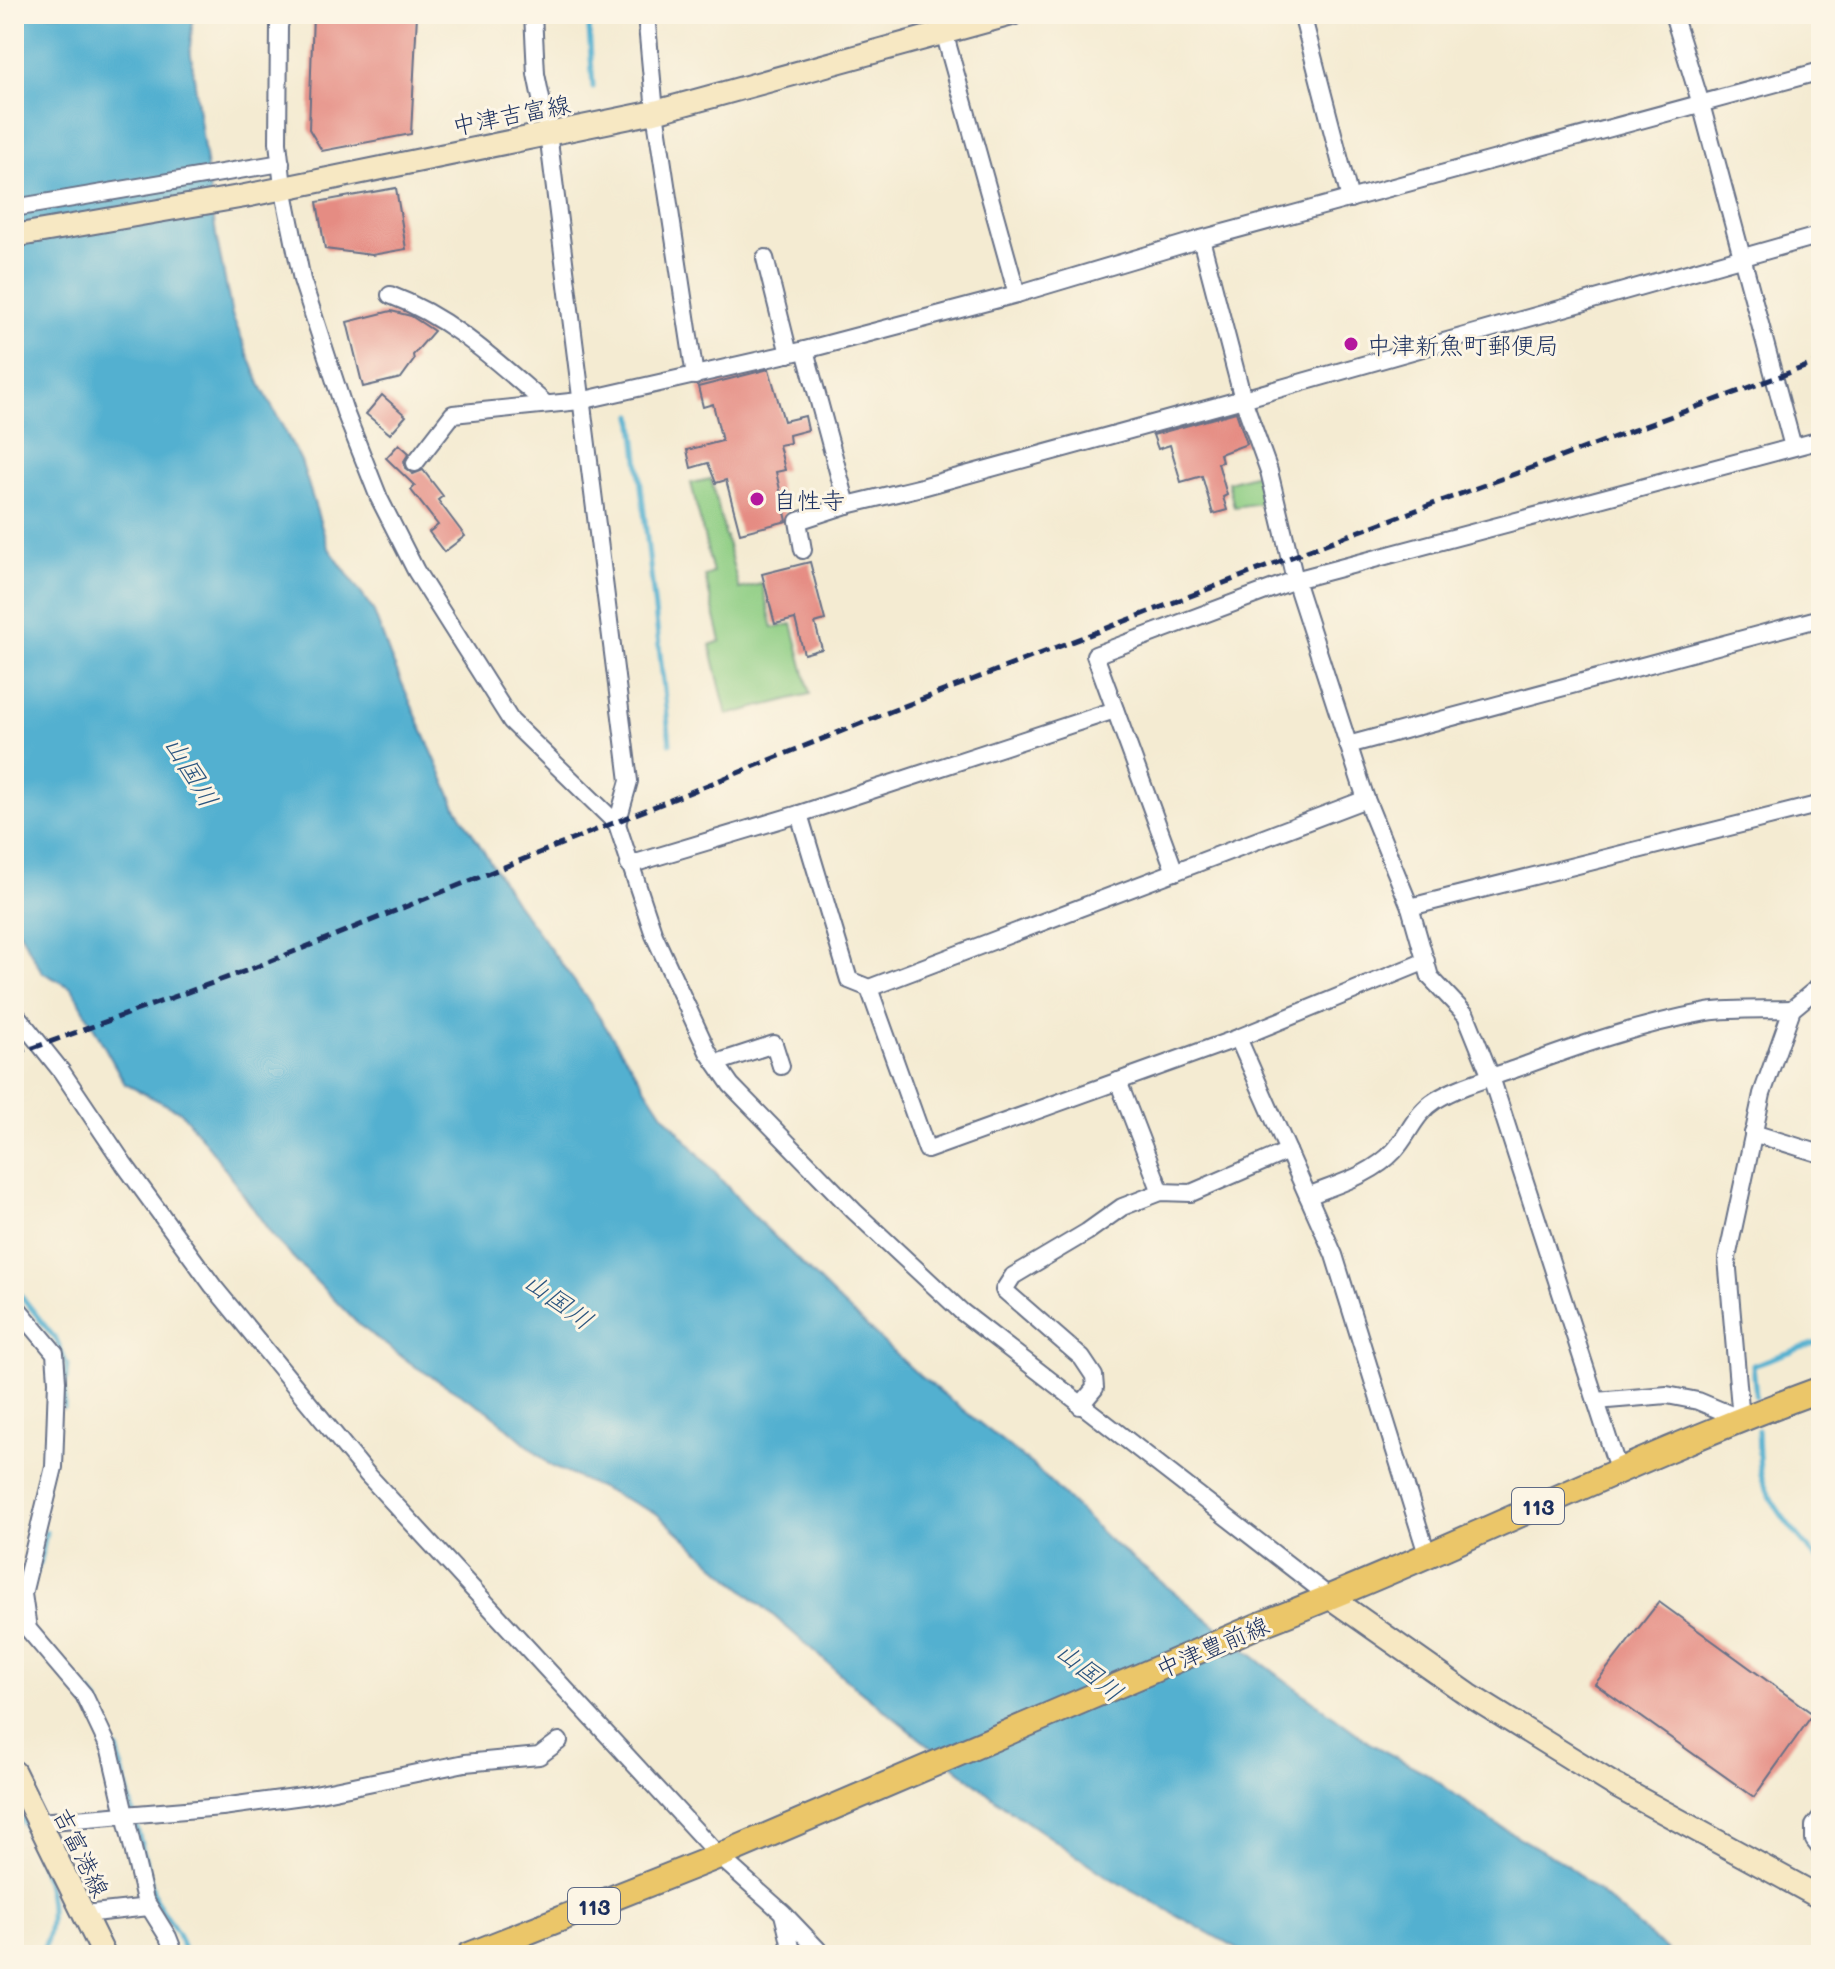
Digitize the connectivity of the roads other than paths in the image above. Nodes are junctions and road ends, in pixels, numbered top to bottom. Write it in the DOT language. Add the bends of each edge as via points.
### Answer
graph roads {
  1 [pos="282,14"];
  2 [pos="533,14"];
  3 [pos="646,14"];
  4 [pos="1012,14"];
  5 [pos="1302,14"];
  6 [pos="1673,14"];
  7 [pos="942,23"];
  8 [pos="1821,71"];
  9 [pos="1701,104"];
  10 [pos="655,112"];
  11 [pos="548,133"];
  12 [pos="281,163"];
  13 [pos="283,187"];
  14 [pos="1350,199"];
  15 [pos="14,208"];
  16 [pos="1821,235"];
  17 [pos="14,236"];
  18 [pos="1201,239"];
  19 [pos="765,258"];
  20 [pos="1741,258"];
  21 [pos="1017,294"];
  22 [pos="390,295"];
  23 [pos="797,352"];
  24 [pos="695,376"];
  25 [pos="1243,399"];
  26 [pos="580,401"];
  27 [pos="546,404"];
  28 [pos="1821,440"];
  29 [pos="1793,447"];
  30 [pos="415,463"];
  31 [pos="847,505"];
  32 [pos="803,550"];
  33 [pos="1295,580"];
  34 [pos="1821,618"];
  35 [pos="1115,710"];
  36 [pos="1348,745"];
  37 [pos="1366,799"];
  38 [pos="1821,804"];
  39 [pos="799,814"];
  40 [pos="617,824"];
  41 [pos="629,865"];
  42 [pos="1175,872"];
  43 [pos="1410,907"];
  44 [pos="1426,961"];
  45 [pos="1821,985"];
  46 [pos="869,988"];
  47 [pos="1792,1009"];
  48 [pos="14,1012"];
  49 [pos="1238,1038"];
  50 [pos="716,1063"];
  51 [pos="781,1066"];
  52 [pos="1491,1077"];
  53 [pos="1118,1081"];
  54 [pos="1753,1133"];
  55 [pos="1288,1151"];
  56 [pos="1821,1154"];
  57 [pos="1161,1192"];
  58 [pos="1308,1196"];
  59 [pos="14,1304"];
  60 [pos="1821,1389"];
  61 [pos="1596,1401"];
  62 [pos="1080,1406"];
  63 [pos="1741,1419"];
  64 [pos="1619,1472"];
  65 [pos="1427,1554"];
  66 [pos="1331,1598"];
  67 [pos="559,1741"];
  68 [pos="14,1772"];
  69 [pos="124,1813"];
  70 [pos="1821,1817"];
  71 [pos="39,1822"];
  72 [pos="1821,1849"];
  73 [pos="719,1856"];
  74 [pos="1821,1898"];
  75 [pos="149,1907"];
  76 [pos="783,1913"];
  77 [pos="84,1914"];
  78 [pos="104,1955"];
  79 [pos="175,1955"];
  80 [pos="469,1955"];
  81 [pos="793,1955"];
  82 [pos="823,1955"];
  1 -- 12 [label="street"];
  2 -- 11 [label="street" via="536,74"];
  3 -- 10 [label="street"];
  4 -- 7 [label="main road, 中津吉富線"];
  5 -- 14 [label="street"];
  6 -- 9 [label="street"];
  7 -- 10 [label="main road, 中津吉富線"];
  7 -- 21 [label="street"];
  8 -- 9 [label="street"];
  9 -- 14 [label="street"];
  9 -- 20 [label="street"];
  10 -- 11 [label="main road, 中津吉富線"];
  10 -- 24 [label="street"];
  11 -- 13 [label="main road, 中津吉富線"];
  11 -- 26 [label="street"];
  12 -- 13 [label="street"];
  12 -- 15 [label="street"];
  13 -- 17 [label="main road, 中津吉富線"];
  13 -- 40 [label="street" via="302,280 345,412 379,498 416,571 511,721"];
  14 -- 18 [label="street"];
  16 -- 20 [label="street"];
  18 -- 21 [label="street"];
  18 -- 25 [label="street"];
  19 -- 23 [label="street"];
  20 -- 25 [label="street"];
  20 -- 29 [label="street"];
  21 -- 23 [label="street"];
  22 -- 27 [label="street" via="420,306 472,340"];
  23 -- 24 [label="street"];
  23 -- 31 [label="street"];
  24 -- 26 [label="street"];
  25 -- 31 [label="street"];
  25 -- 33 [label="street" via="1269,471"];
  26 -- 27 [label="street"];
  26 -- 40 [label="street" via="629,781"];
  27 -- 30 [label="street" via="453,414"];
  28 -- 29 [label="street"];
  29 -- 33 [label="street"];
  31 -- 32 [label="street" via="798,521"];
  33 -- 35 [label="street" via="1095,655"];
  33 -- 36 [label="street"];
  34 -- 36 [label="street"];
  35 -- 39 [label="street"];
  35 -- 42 [label="street"];
  36 -- 37 [label="street"];
  37 -- 42 [label="street"];
  37 -- 43 [label="street"];
  38 -- 43 [label="street"];
  39 -- 41 [label="street"];
  39 -- 46 [label="street" via="849,980"];
  40 -- 41 [label="street"];
  41 -- 50 [label="street" via="654,935"];
  42 -- 46 [label="street"];
  43 -- 44 [label="street"];
  44 -- 49 [label="street"];
  44 -- 52 [label="street" via="1430,977 1466,1015"];
  45 -- 47 [label="street"];
  46 -- 53 [label="street" via="927,1150"];
  47 -- 52 [label="street" via="1709,1012 1593,1040"];
  47 -- 54 [label="street"];
  48 -- 73 [label="street" via="213,1286 367,1474"];
  49 -- 53 [label="street"];
  49 -- 55 [label="street"];
  50 -- 51 [label="street" via="774,1044"];
  50 -- 62 [label="street" via="731,1085 876,1232 962,1312"];
  52 -- 58 [label="street" via="1429,1105 1391,1154 1371,1170"];
  52 -- 61 [label="street"];
  53 -- 57 [label="street"];
  54 -- 56 [label="street"];
  54 -- 63 [label="street" via="1727,1258"];
  55 -- 57 [label="street" via="1191,1193"];
  55 -- 58 [label="street"];
  57 -- 62 [label="street" via="1122,1207 1013,1276 1004,1290 1082,1358 1094,1376 1095,1388"];
  58 -- 65 [label="street" via="1334,1255"];
  59 -- 69 [label="street" via="55,1353 57,1381 54,1467 23,1594 28,1629 84,1695 110,1750"];
  60 -- 63 [label="main road, 中津豊前線 / 113"];
  61 -- 63 [label="street" via="1667,1395"];
  61 -- 64 [label="street"];
  62 -- 66 [label="street"];
  63 -- 64 [label="main road, 中津豊前線 / 113"];
  64 -- 65 [label="main road, 中津豊前線 / 113"];
  65 -- 66 [label="main road, 中津豊前線 / 113"];
  66 -- 73 [label="main road, 中津豊前線 / 113"];
  66 -- 74 [label="main road" via="1469,1695 1616,1786"];
  67 -- 69 [label="street" via="539,1756 465,1763 310,1795"];
  68 -- 71 [label="main road, 吉富港線"];
  69 -- 71 [label="street"];
  69 -- 75 [label="street"];
  70 -- 72 [label="street" via="1814,1826 1814,1840"];
  71 -- 77 [label="main road, 吉富港線"];
  73 -- 76 [label="street"];
  73 -- 80 [label="main road, 中津豊前線 / 113"];
  75 -- 77 [label="street"];
  75 -- 79 [label="street"];
  76 -- 81 [label="street"];
  76 -- 82 [label="street"];
  77 -- 78 [label="main road, 吉富港線"];
}
